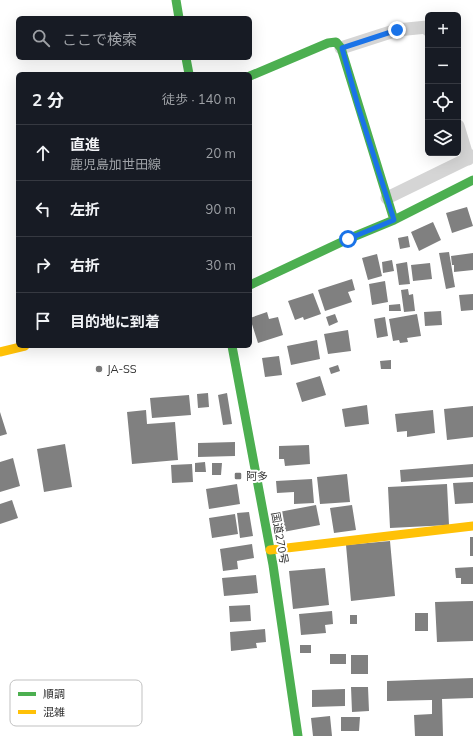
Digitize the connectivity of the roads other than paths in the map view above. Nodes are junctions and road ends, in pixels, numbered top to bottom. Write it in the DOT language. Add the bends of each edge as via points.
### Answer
graph roads {
  1 [pos="176,0"];
  2 [pos="179,16"];
  3 [pos="425,27"];
  4 [pos="342,48"];
  5 [pos="186,60"];
  6 [pos="189,72"];
  7 [pos="252,75"];
  8 [pos="461,133"];
  9 [pos="471,158"];
  10 [pos="473,180"];
  11 [pos="387,198"];
  12 [pos="394,220"];
  13 [pos="252,284"];
  14 [pos="17,348"];
  15 [pos="232,348"];
  16 [pos="0,352"];
  17 [pos="473,526"];
  18 [pos="270,550"];
  19 [pos="298,736"];
  1 -- 2 [label="main road"];
  3 -- 4 [label="street" via="397,30"];
  4 -- 7 [label="main road" via="336,42 328,43"];
  4 -- 11 [label="main road"];
  5 -- 6 [label="main road"];
  8 -- 9 [label="street"];
  9 -- 11 [label="street"];
  10 -- 12 [label="main road"];
  11 -- 12 [label="main road"];
  12 -- 13 [label="main road"];
  14 -- 16 [label="main road"];
  15 -- 18 [label="main road, 国道270号"];
  17 -- 18 [label="main road"];
  18 -- 19 [label="main road, 国道270号"];
}
